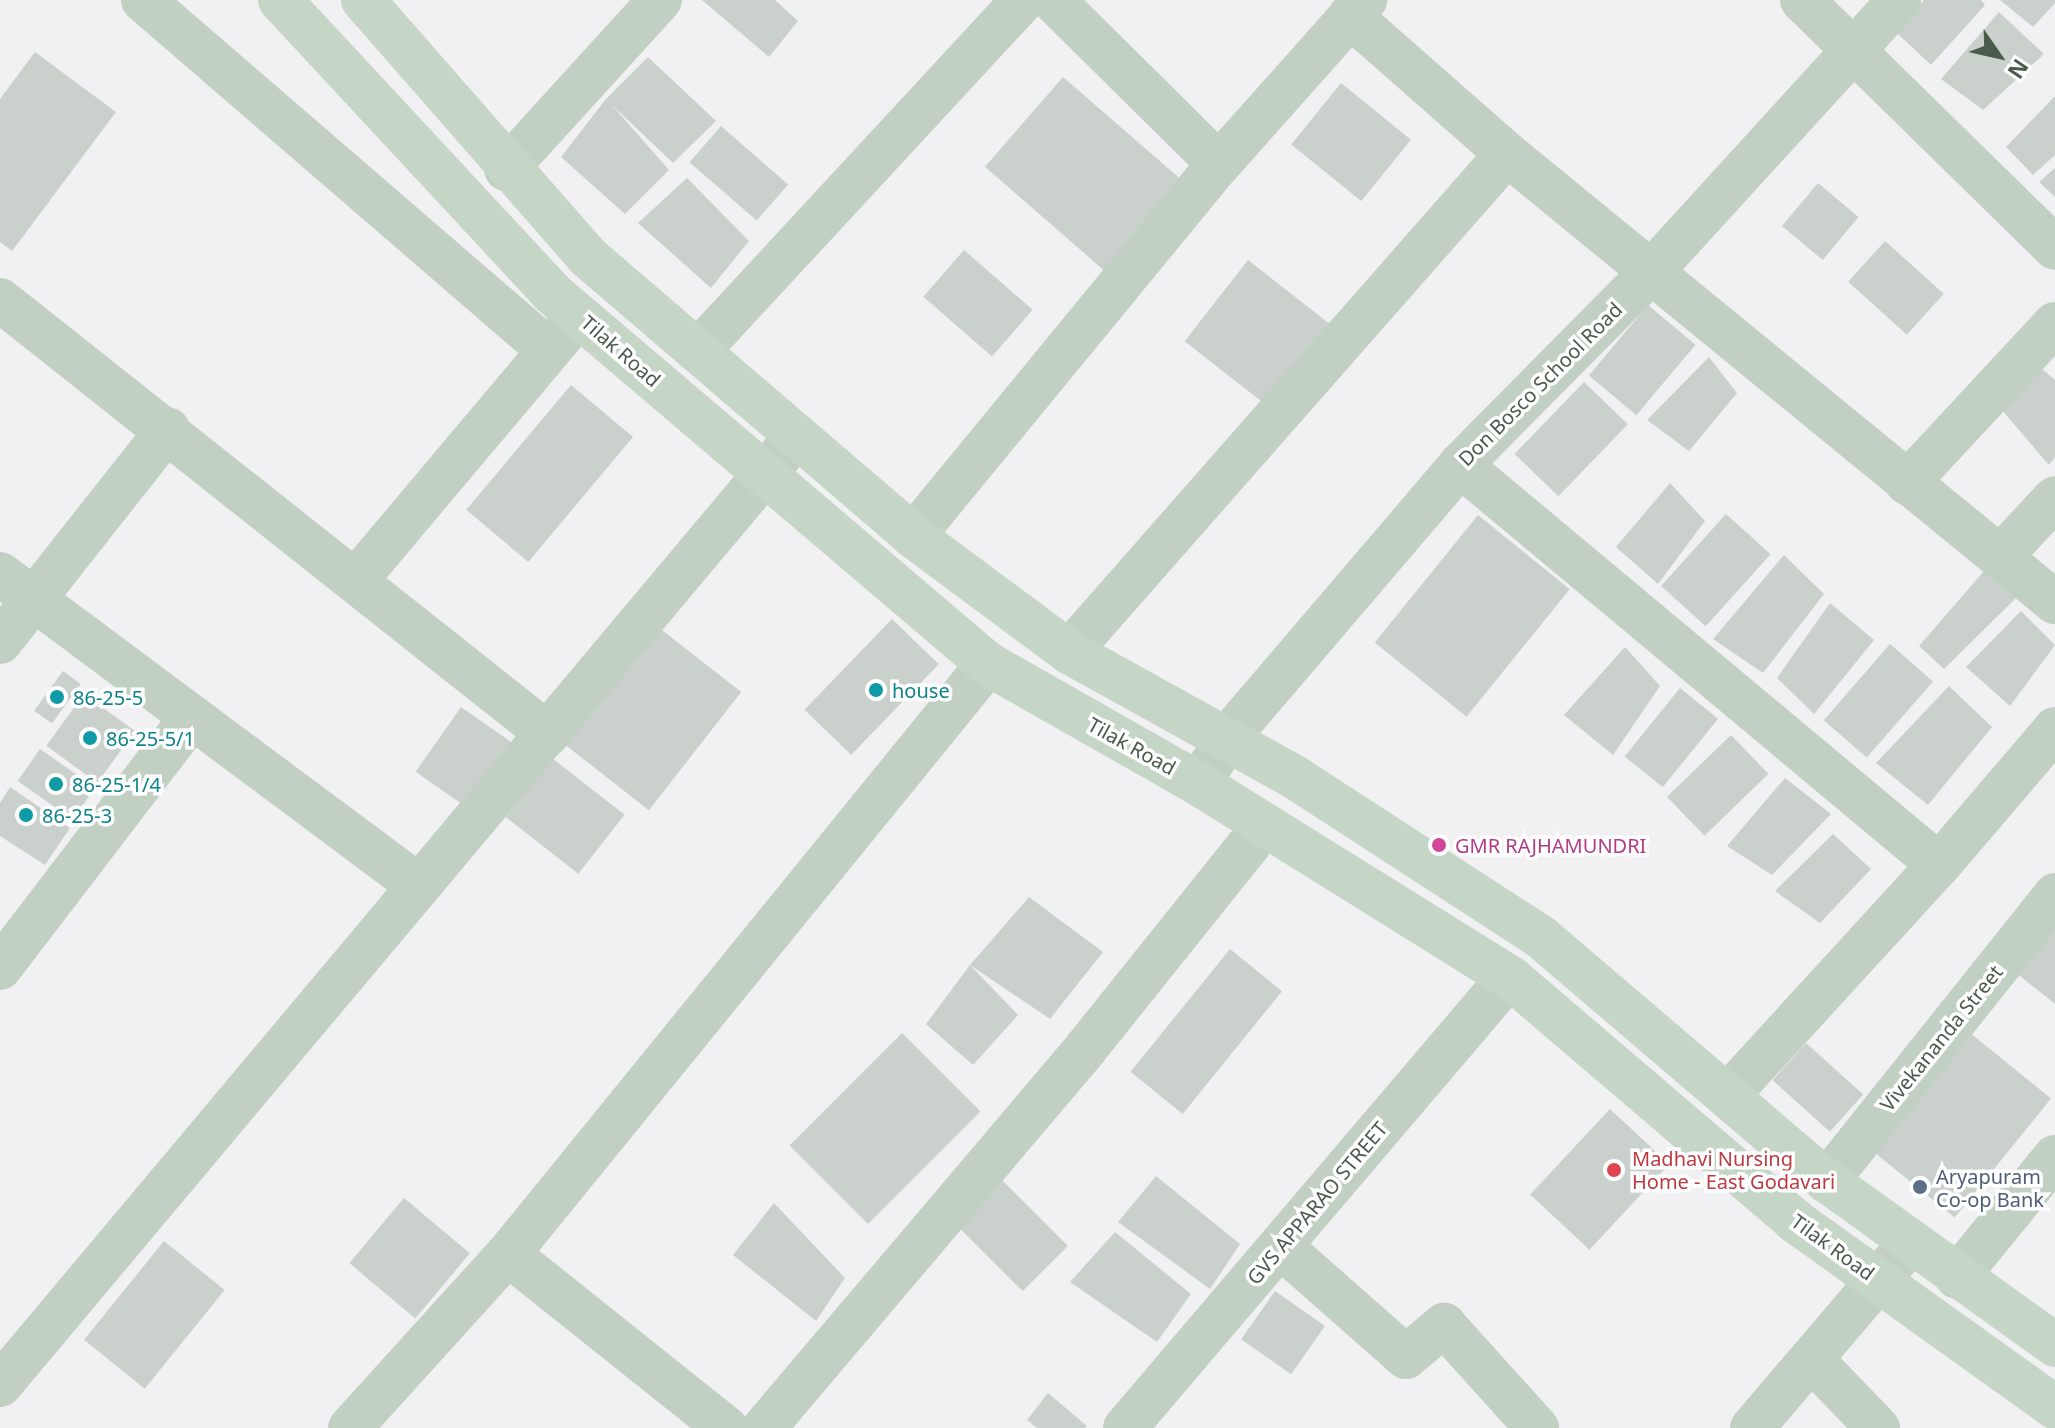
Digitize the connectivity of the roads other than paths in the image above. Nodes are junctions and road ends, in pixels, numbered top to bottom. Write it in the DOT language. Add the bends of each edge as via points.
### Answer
graph roads {
  1 [pos="143,0"];
  2 [pos="280,0"];
  3 [pos="363,0"];
  4 [pos="660,0"];
  5 [pos="1023,0"];
  6 [pos="1053,0"];
  7 [pos="1802,0"];
  8 [pos="1899,0"];
  9 [pos="1357,8"];
  10 [pos="1853,51"];
  11 [pos="1507,154"];
  12 [pos="1219,164"];
  13 [pos="506,169"];
  14 [pos="2055,248"];
  15 [pos="1651,272"];
  16 [pos="0,300"];
  17 [pos="580,317"];
  18 [pos="2055,324"];
  19 [pos="546,348"];
  20 [pos="698,351"];
  21 [pos="168,429"];
  22 [pos="795,438"];
  23 [pos="1460,465"];
  24 [pos="763,478"];
  25 [pos="1907,483"];
  26 [pos="2055,498"];
  27 [pos="913,536"];
  28 [pos="2001,556"];
  29 [pos="356,580"];
  30 [pos="17,586"];
  31 [pos="2055,602"];
  32 [pos="0,642"];
  33 [pos="1069,652"];
  34 [pos="988,664"];
  35 [pos="192,717"];
  36 [pos="2055,729"];
  37 [pos="548,734"];
  38 [pos="1228,737"];
  39 [pos="1199,784"];
  40 [pos="1263,827"];
  41 [pos="1939,865"];
  42 [pos="419,886"];
  43 [pos="2055,895"];
  44 [pos="0,968"];
  45 [pos="1509,977"];
  46 [pos="1728,1095"];
  47 [pos="2055,1157"];
  48 [pos="1827,1181"];
  49 [pos="1911,1242"];
  50 [pos="1280,1246"];
  51 [pos="508,1254"];
  52 [pos="1957,1277"];
  53 [pos="1881,1282"];
  54 [pos="2055,1345"];
  55 [pos="1812,1360"];
  56 [pos="0,1385"];
  57 [pos="2055,1407"];
  58 [pos="350,1428"];
  59 [pos="726,1428"];
  60 [pos="764,1428"];
  61 [pos="1125,1428"];
  62 [pos="1537,1428"];
  63 [pos="1752,1428"];
  64 [pos="1878,1428"];
  1 -- 19 [label="street"];
  2 -- 17 [label="street, Tilak Road"];
  3 -- 13 [label="street"];
  4 -- 13 [label="street"];
  5 -- 20 [label="street"];
  6 -- 12 [label="street"];
  7 -- 10 [label="street"];
  8 -- 10 [label="street, Don Bosco School Road"];
  9 -- 11 [label="street"];
  9 -- 12 [label="street"];
  10 -- 14 [label="street"];
  10 -- 15 [label="street, Don Bosco School Road"];
  11 -- 15 [label="street"];
  11 -- 33 [label="street"];
  12 -- 27 [label="street"];
  13 -- 20 [label="street" via="588,257"];
  15 -- 23 [label="street, Don Bosco School Road"];
  15 -- 25 [label="street"];
  16 -- 21 [label="street"];
  17 -- 19 [label="street"];
  17 -- 24 [label="street, Tilak Road"];
  18 -- 25 [label="street"];
  19 -- 29 [label="street"];
  20 -- 22 [label="street"];
  21 -- 29 [label="street"];
  21 -- 30 [label="street"];
  22 -- 24 [label="street"];
  22 -- 27 [label="street"];
  23 -- 38 [label="street, Don Bosco School Road"];
  23 -- 41 [label="street"];
  24 -- 34 [label="street, Tilak Road"];
  24 -- 37 [label="street"];
  25 -- 28 [label="street"];
  26 -- 28 [label="street"];
  27 -- 33 [label="street"];
  28 -- 31 [label="street"];
  29 -- 37 [label="street"];
  30 -- 32 [label="street"];
  30 -- 35 [label="street"];
  33 -- 38 [label="street"];
  34 -- 39 [label="street, Tilak Road"];
  34 -- 51 [label="street"];
  35 -- 42 [label="street"];
  35 -- 44 [label="street"];
  36 -- 41 [label="street"];
  37 -- 42 [label="street"];
  38 -- 39 [label="street, Don Bosco School Road"];
  38 -- 46 [label="street" via="1542,938"];
  39 -- 40 [label="street, Tilak Road"];
  40 -- 45 [label="street, Tilak Road"];
  40 -- 60 [label="street" via="1086,1048"];
  41 -- 46 [label="street"];
  42 -- 56 [label="street"];
  43 -- 48 [label="street, Vivekananda Street"];
  45 -- 50 [label="street, GVS APPARAO STREET"];
  45 -- 53 [label="street, Tilak Road" via="1795,1221"];
  46 -- 48 [label="street"];
  47 -- 52 [label="street"];
  48 -- 49 [label="street"];
  49 -- 52 [label="street"];
  49 -- 53 [label="street"];
  50 -- 61 [label="street, GVS APPARAO STREET"];
  50 -- 62 [label="street" via="1406,1357 1444,1325"];
  51 -- 58 [label="street"];
  51 -- 59 [label="street"];
  52 -- 54 [label="street"];
  53 -- 55 [label="street"];
  53 -- 57 [label="street, Tilak Road"];
  55 -- 63 [label="street"];
  55 -- 64 [label="street"];
}
